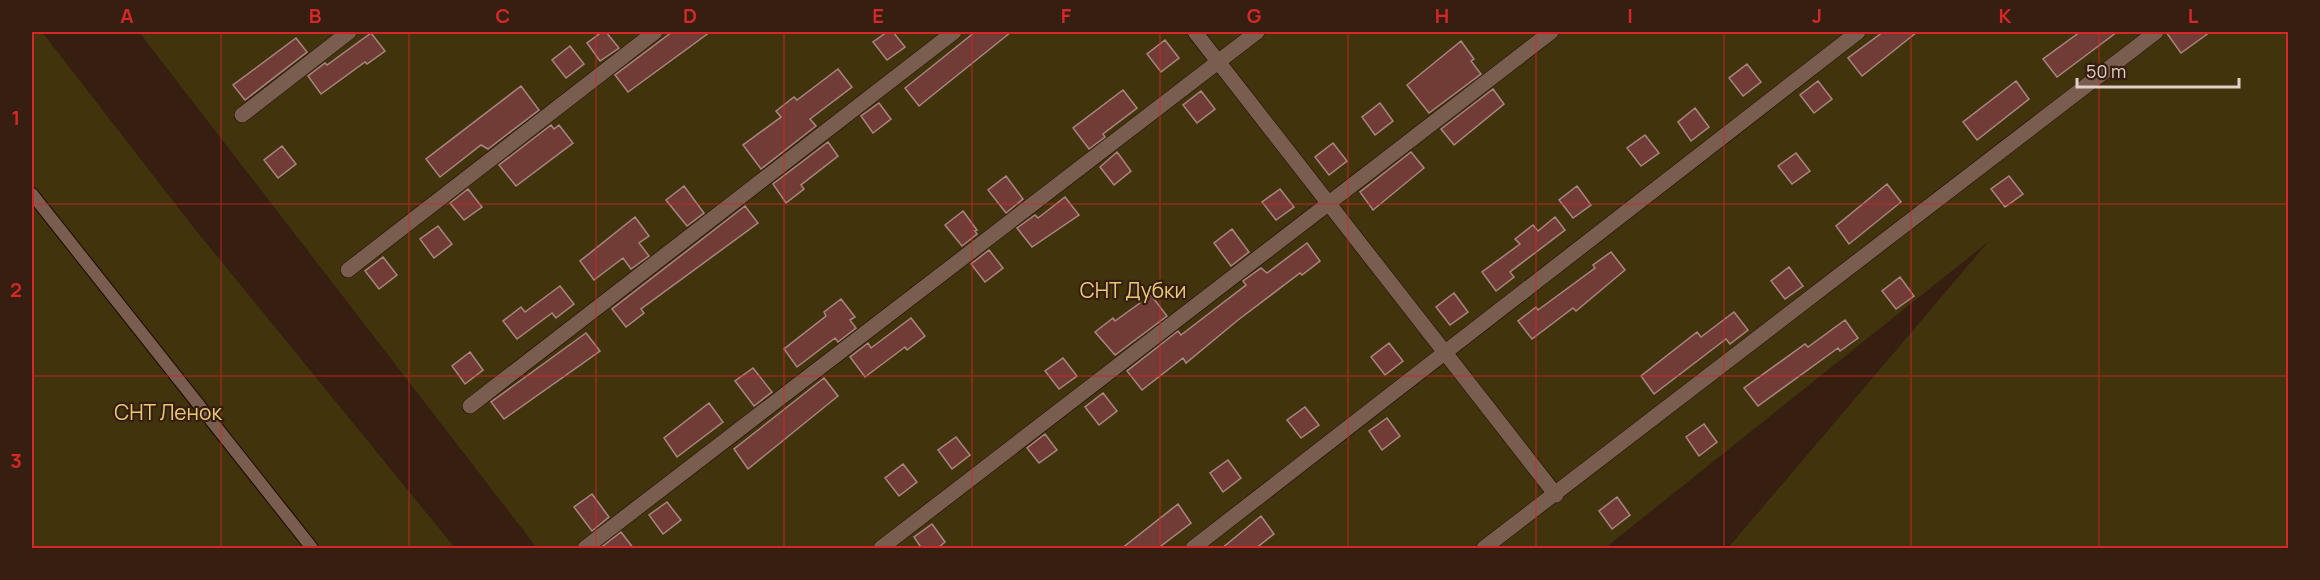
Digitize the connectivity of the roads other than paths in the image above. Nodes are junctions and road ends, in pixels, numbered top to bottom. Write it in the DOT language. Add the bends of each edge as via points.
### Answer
graph roads {
  1 [pos="349,32"];
  2 [pos="655,32"];
  3 [pos="954,32"];
  4 [pos="1195,32"];
  5 [pos="1257,32"];
  6 [pos="1551,32"];
  7 [pos="1858,32"];
  8 [pos="2156,32"];
  9 [pos="1218,62"];
  10 [pos="242,115"];
  11 [pos="32,194"];
  12 [pos="1329,203"];
  13 [pos="348,270"];
  14 [pos="1444,353"];
  15 [pos="470,406"];
  16 [pos="1556,495"];
  17 [pos="312,549"];
  18 [pos="585,549"];
  19 [pos="882,549"];
  20 [pos="1192,549"];
  21 [pos="1484,549"];
  1 -- 10 [label="street"];
  2 -- 13 [label="street"];
  3 -- 15 [label="street"];
  4 -- 9 [label="street"];
  5 -- 9 [label="street"];
  6 -- 12 [label="street"];
  7 -- 14 [label="street"];
  8 -- 16 [label="street"];
  9 -- 12 [label="street"];
  9 -- 18 [label="street"];
  11 -- 17 [label="lane"];
  12 -- 14 [label="street"];
  12 -- 19 [label="street"];
  14 -- 16 [label="street"];
  14 -- 20 [label="street"];
  16 -- 21 [label="street"];
}
